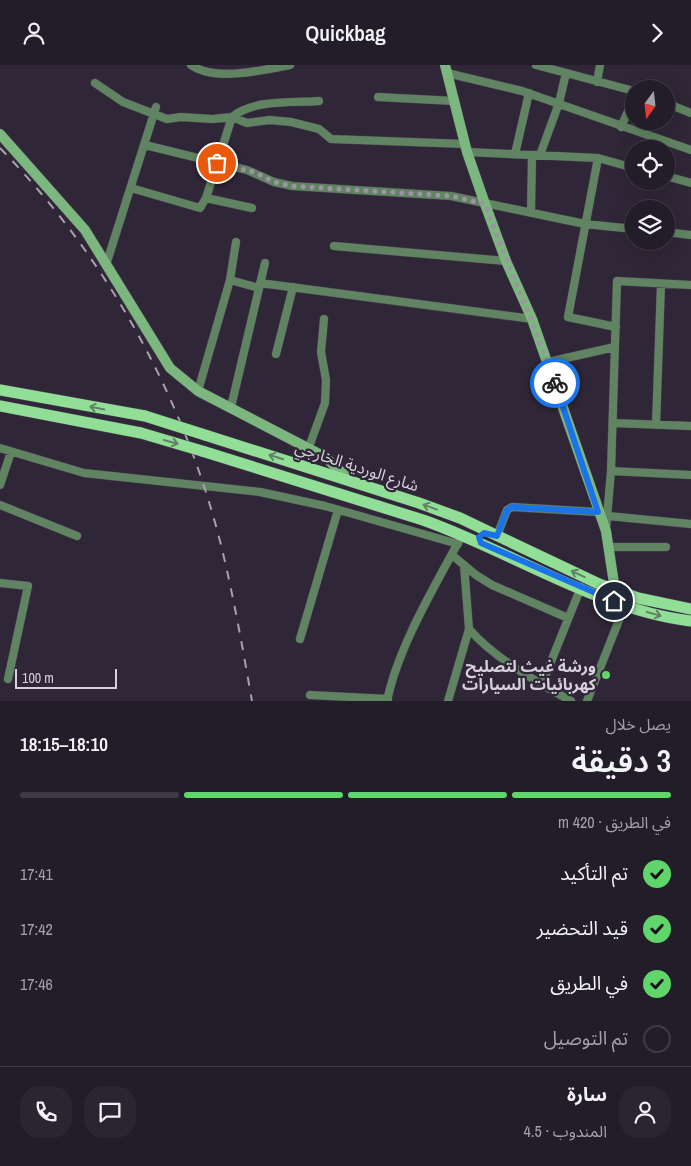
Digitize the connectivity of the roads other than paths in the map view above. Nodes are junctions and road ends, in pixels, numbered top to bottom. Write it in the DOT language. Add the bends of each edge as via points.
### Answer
graph roads {
  1 [pos="191,65"];
  2 [pos="229,65"];
  3 [pos="290,65"];
  4 [pos="536,65"];
  5 [pos="600,65"];
  6 [pos="281,66"];
  7 [pos="203,68"];
  8 [pos="446,69"];
  9 [pos="566,73"];
  10 [pos="230,74"];
  11 [pos="597,81"];
  12 [pos="95,83"];
  13 [pos="625,89"];
  14 [pos="529,93"];
  15 [pos="378,97"];
  16 [pos="319,101"];
  17 [pos="454,101"];
  18 [pos="559,103"];
  19 [pos="675,107"];
  20 [pos="155,111"];
  21 [pos="691,113"];
  22 [pos="232,117"];
  23 [pos="625,120"];
  24 [pos="622,127"];
  25 [pos="0,134"];
  26 [pos="145,145"];
  27 [pos="466,148"];
  28 [pos="691,150"];
  29 [pos="515,154"];
  30 [pos="532,155"];
  31 [pos="540,155"];
  32 [pos="598,158"];
  33 [pos="217,163"];
  34 [pos="625,165"];
  35 [pos="675,179"];
  36 [pos="691,183"];
  37 [pos="131,188"];
  38 [pos="206,198"];
  39 [pos="485,204"];
  40 [pos="252,208"];
  41 [pos="531,213"];
  42 [pos="585,224"];
  43 [pos="625,228"];
  44 [pos="675,233"];
  45 [pos="691,235"];
  46 [pos="236,242"];
  47 [pos="334,246"];
  48 [pos="506,261"];
  49 [pos="265,263"];
  50 [pos="106,265"];
  51 [pos="230,280"];
  52 [pos="661,283"];
  53 [pos="260,285"];
  54 [pos="691,285"];
  55 [pos="293,287"];
  56 [pos="324,319"];
  57 [pos="532,319"];
  58 [pos="616,327"];
  59 [pos="615,347"];
  60 [pos="276,354"];
  61 [pos="548,362"];
  62 [pos="0,390"];
  63 [pos="198,391"];
  64 [pos="0,405"];
  65 [pos="231,407"];
  66 [pos="613,423"];
  67 [pos="656,425"];
  68 [pos="691,425"];
  69 [pos="309,447"];
  70 [pos="0,448"];
  71 [pos="11,452"];
  72 [pos="612,471"];
  73 [pos="691,475"];
  74 [pos="352,482"];
  75 [pos="0,485"];
  76 [pos="0,505"];
  77 [pos="338,510"];
  78 [pos="603,514"];
  79 [pos="460,518"];
  80 [pos="691,524"];
  81 [pos="451,530"];
  82 [pos="494,534"];
  83 [pos="77,536"];
  84 [pos="460,539"];
  85 [pos="481,543"];
  86 [pos="610,547"];
  87 [pos="666,547"];
  88 [pos="452,555"];
  89 [pos="464,565"];
  90 [pos="0,583"];
  91 [pos="581,587"];
  92 [pos="615,590"];
  93 [pos="625,605"];
  94 [pos="691,609"];
  95 [pos="568,618"];
  96 [pos="691,621"];
  97 [pos="469,629"];
  98 [pos="300,639"];
  99 [pos="8,679"];
  100 [pos="542,684"];
  101 [pos="310,695"];
  102 [pos="387,700"];
  103 [pos="448,701"];
  104 [pos="571,701"];
  105 [pos="587,701"];
  1 -- 7 [label="street"];
  2 -- 10 [label="street"];
  3 -- 6 [label="street"];
  4 -- 9 [label="street"];
  5 -- 11 [label="street"];
  6 -- 10 [label="street"];
  7 -- 10 [label="street"];
  8 -- 14 [label="street"];
  8 -- 17 [label="street"];
  9 -- 11 [label="street"];
  9 -- 18 [label="street"];
  11 -- 13 [label="street"];
  12 -- 20 [label="street" via="123,101"];
  14 -- 18 [label="street"];
  14 -- 29 [label="street"];
  15 -- 17 [label="street"];
  16 -- 22 [label="street" via="256,106 241,110"];
  17 -- 27 [label="street"];
  18 -- 24 [label="street"];
  18 -- 31 [label="street"];
  19 -- 21 [label="street"];
  20 -- 22 [label="street" via="167,119"];
  20 -- 26 [label="street"];
  22 -- 27 [label="street" via="247,123 270,120 299,123 319,129 331,139"];
  22 -- 33 [label="street"];
  23 -- 24 [label="street"];
  24 -- 28 [label="street"];
  25 -- 50 [label="street" via="85,230"];
  26 -- 33 [label="street"];
  26 -- 37 [label="street"];
  27 -- 29 [label="street"];
  27 -- 39 [label="street"];
  29 -- 30 [label="street"];
  30 -- 31 [label="street"];
  30 -- 41 [label="street"];
  31 -- 32 [label="street"];
  32 -- 34 [label="street"];
  32 -- 42 [label="street"];
  33 -- 38 [label="street"];
  33 -- 39 [label="street" via="292,186 451,196"];
  35 -- 36 [label="street"];
  37 -- 38 [label="street" via="197,208"];
  37 -- 50 [label="street"];
  38 -- 40 [label="street"];
  39 -- 41 [label="street"];
  39 -- 48 [label="street"];
  41 -- 42 [label="street"];
  42 -- 43 [label="street"];
  42 -- 58 [label="street" via="568,317"];
  44 -- 45 [label="street"];
  46 -- 51 [label="street"];
  47 -- 48 [label="street"];
  48 -- 57 [label="street"];
  49 -- 53 [label="street"];
  50 -- 63 [label="street" via="170,368"];
  51 -- 53 [label="street"];
  51 -- 63 [label="street"];
  52 -- 54 [label="street"];
  52 -- 58 [label="street" via="617,281"];
  52 -- 67 [label="street"];
  53 -- 55 [label="street"];
  53 -- 65 [label="street"];
  55 -- 57 [label="street"];
  55 -- 60 [label="street"];
  56 -- 69 [label="street" via="321,351 326,381 325,403"];
  57 -- 61 [label="street"];
  58 -- 59 [label="street"];
  59 -- 61 [label="street"];
  59 -- 66 [label="street"];
  61 -- 78 [label="street"];
  74 -- 62 [label="main road, شارع الوردية الخارجي, one-way, bridge" via="145,417"];
  63 -- 65 [label="street"];
  64 -- 81 [label="main road, شارع الوردية الخارجي, one-way, bridge" via="140,433"];
  65 -- 69 [label="street"];
  66 -- 67 [label="street"];
  66 -- 72 [label="street"];
  67 -- 68 [label="street"];
  69 -- 74 [label="street" via="336,465"];
  70 -- 71 [label="street"];
  71 -- 75 [label="street"];
  71 -- 77 [label="street" via="84,473 260,492"];
  72 -- 73 [label="street"];
  72 -- 78 [label="street"];
  79 -- 74 [label="main road, شارع الوردية الخارجي, one-way"];
  76 -- 83 [label="street"];
  77 -- 84 [label="street"];
  77 -- 98 [label="street"];
  78 -- 80 [label="street"];
  78 -- 82 [label="street" via="512,507"];
  78 -- 86 [label="street"];
  79 -- 81 [label="main road" via="463,529"];
  79 -- 82 [label="main road, شارع الوردية الخارجي"];
  81 -- 84 [label="main road, شارع الوردية الخارجي"];
  82 -- 85 [label="main road" via="480,535"];
  92 -- 82 [label="main road, شارع الوردية الخارجي, one-way"];
  84 -- 85 [label="main road, شارع الوردية الخارجي"];
  84 -- 88 [label="street"];
  85 -- 91 [label="main road, شارع الوردية الخارجي"];
  86 -- 87 [label="street"];
  86 -- 92 [label="street"];
  88 -- 89 [label="street"];
  88 -- 102 [label="street" via="418,618"];
  89 -- 95 [label="street" via="492,585"];
  89 -- 97 [label="street"];
  90 -- 99 [label="street" via="28,586"];
  91 -- 93 [label="main road, شارع الوردية الخارجي"];
  91 -- 95 [label="street"];
  92 -- 94 [label="main road, شارع الوردية الخارجي"];
  93 -- 96 [label="main road, شارع الوردية الخارجي, one-way"];
  93 -- 105 [label="street"];
  95 -- 100 [label="street"];
  97 -- 100 [label="street" via="487,646"];
  97 -- 103 [label="street"];
  100 -- 104 [label="street"];
  101 -- 102 [label="street"];
}
